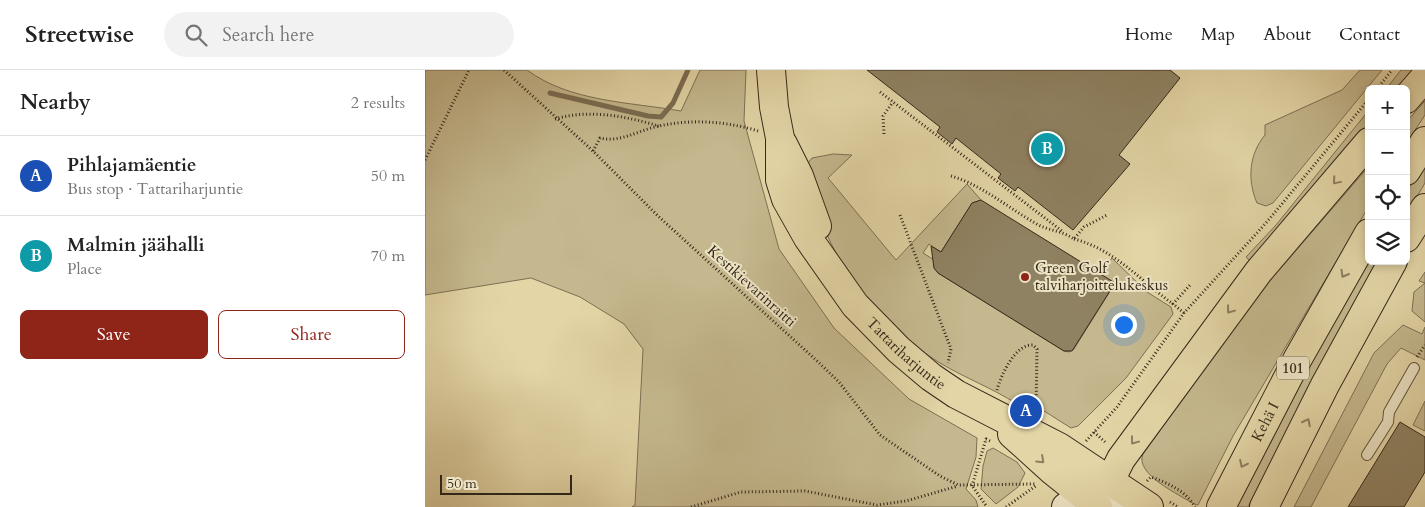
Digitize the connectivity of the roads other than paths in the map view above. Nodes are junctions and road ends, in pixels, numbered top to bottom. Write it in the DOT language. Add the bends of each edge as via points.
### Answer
graph roads {
  1 [pos="771,70"];
  2 [pos="1425,77"];
  3 [pos="1410,94"];
  4 [pos="1425,140"];
  5 [pos="1365,147"];
  6 [pos="1410,164"];
  7 [pos="1425,208"];
  8 [pos="1410,232"];
  9 [pos="1365,239"];
  10 [pos="1391,265"];
  11 [pos="1414,368"];
  12 [pos="992,416"];
  13 [pos="1367,456"];
  14 [pos="1285,465"];
  15 [pos="1110,494"];
  16 [pos="1146,496"];
  17 [pos="1083,503"];
  18 [pos="1221,507"];
  19 [pos="1264,507"];
  20 [pos="1270,507"];
  1 -- 12 [label="main road, Tattariharjuntie" via="780,180 786,199 808,238 855,304 899,350 956,394"];
  2 -- 3 [label="main road"];
  4 -- 6 [label="main road"];
  5 -- 15 [label="main road, one-way" via="1259,271 1121,458"];
  7 -- 8 [label="main road"];
  9 -- 18 [label="main road, Kehä I / 101, one-way" via="1297,360"];
  14 -- 10 [label="main road, 101, one-way"];
  11 -- 13 [label="lane" via="1389,412 1388,422"];
  12 -- 15 [label="main road, Tattariharjuntie" via="1018,424 1051,443"];
  12 -- 17 [label="main road, Tattariharjuntie, one-way"];
  14 -- 19 [label="main road, 101"];
  14 -- 20 [label="main road"];
  15 -- 16 [label="main road, Tattariharjuntie"];
  15 -- 17 [label="main road"];
}
